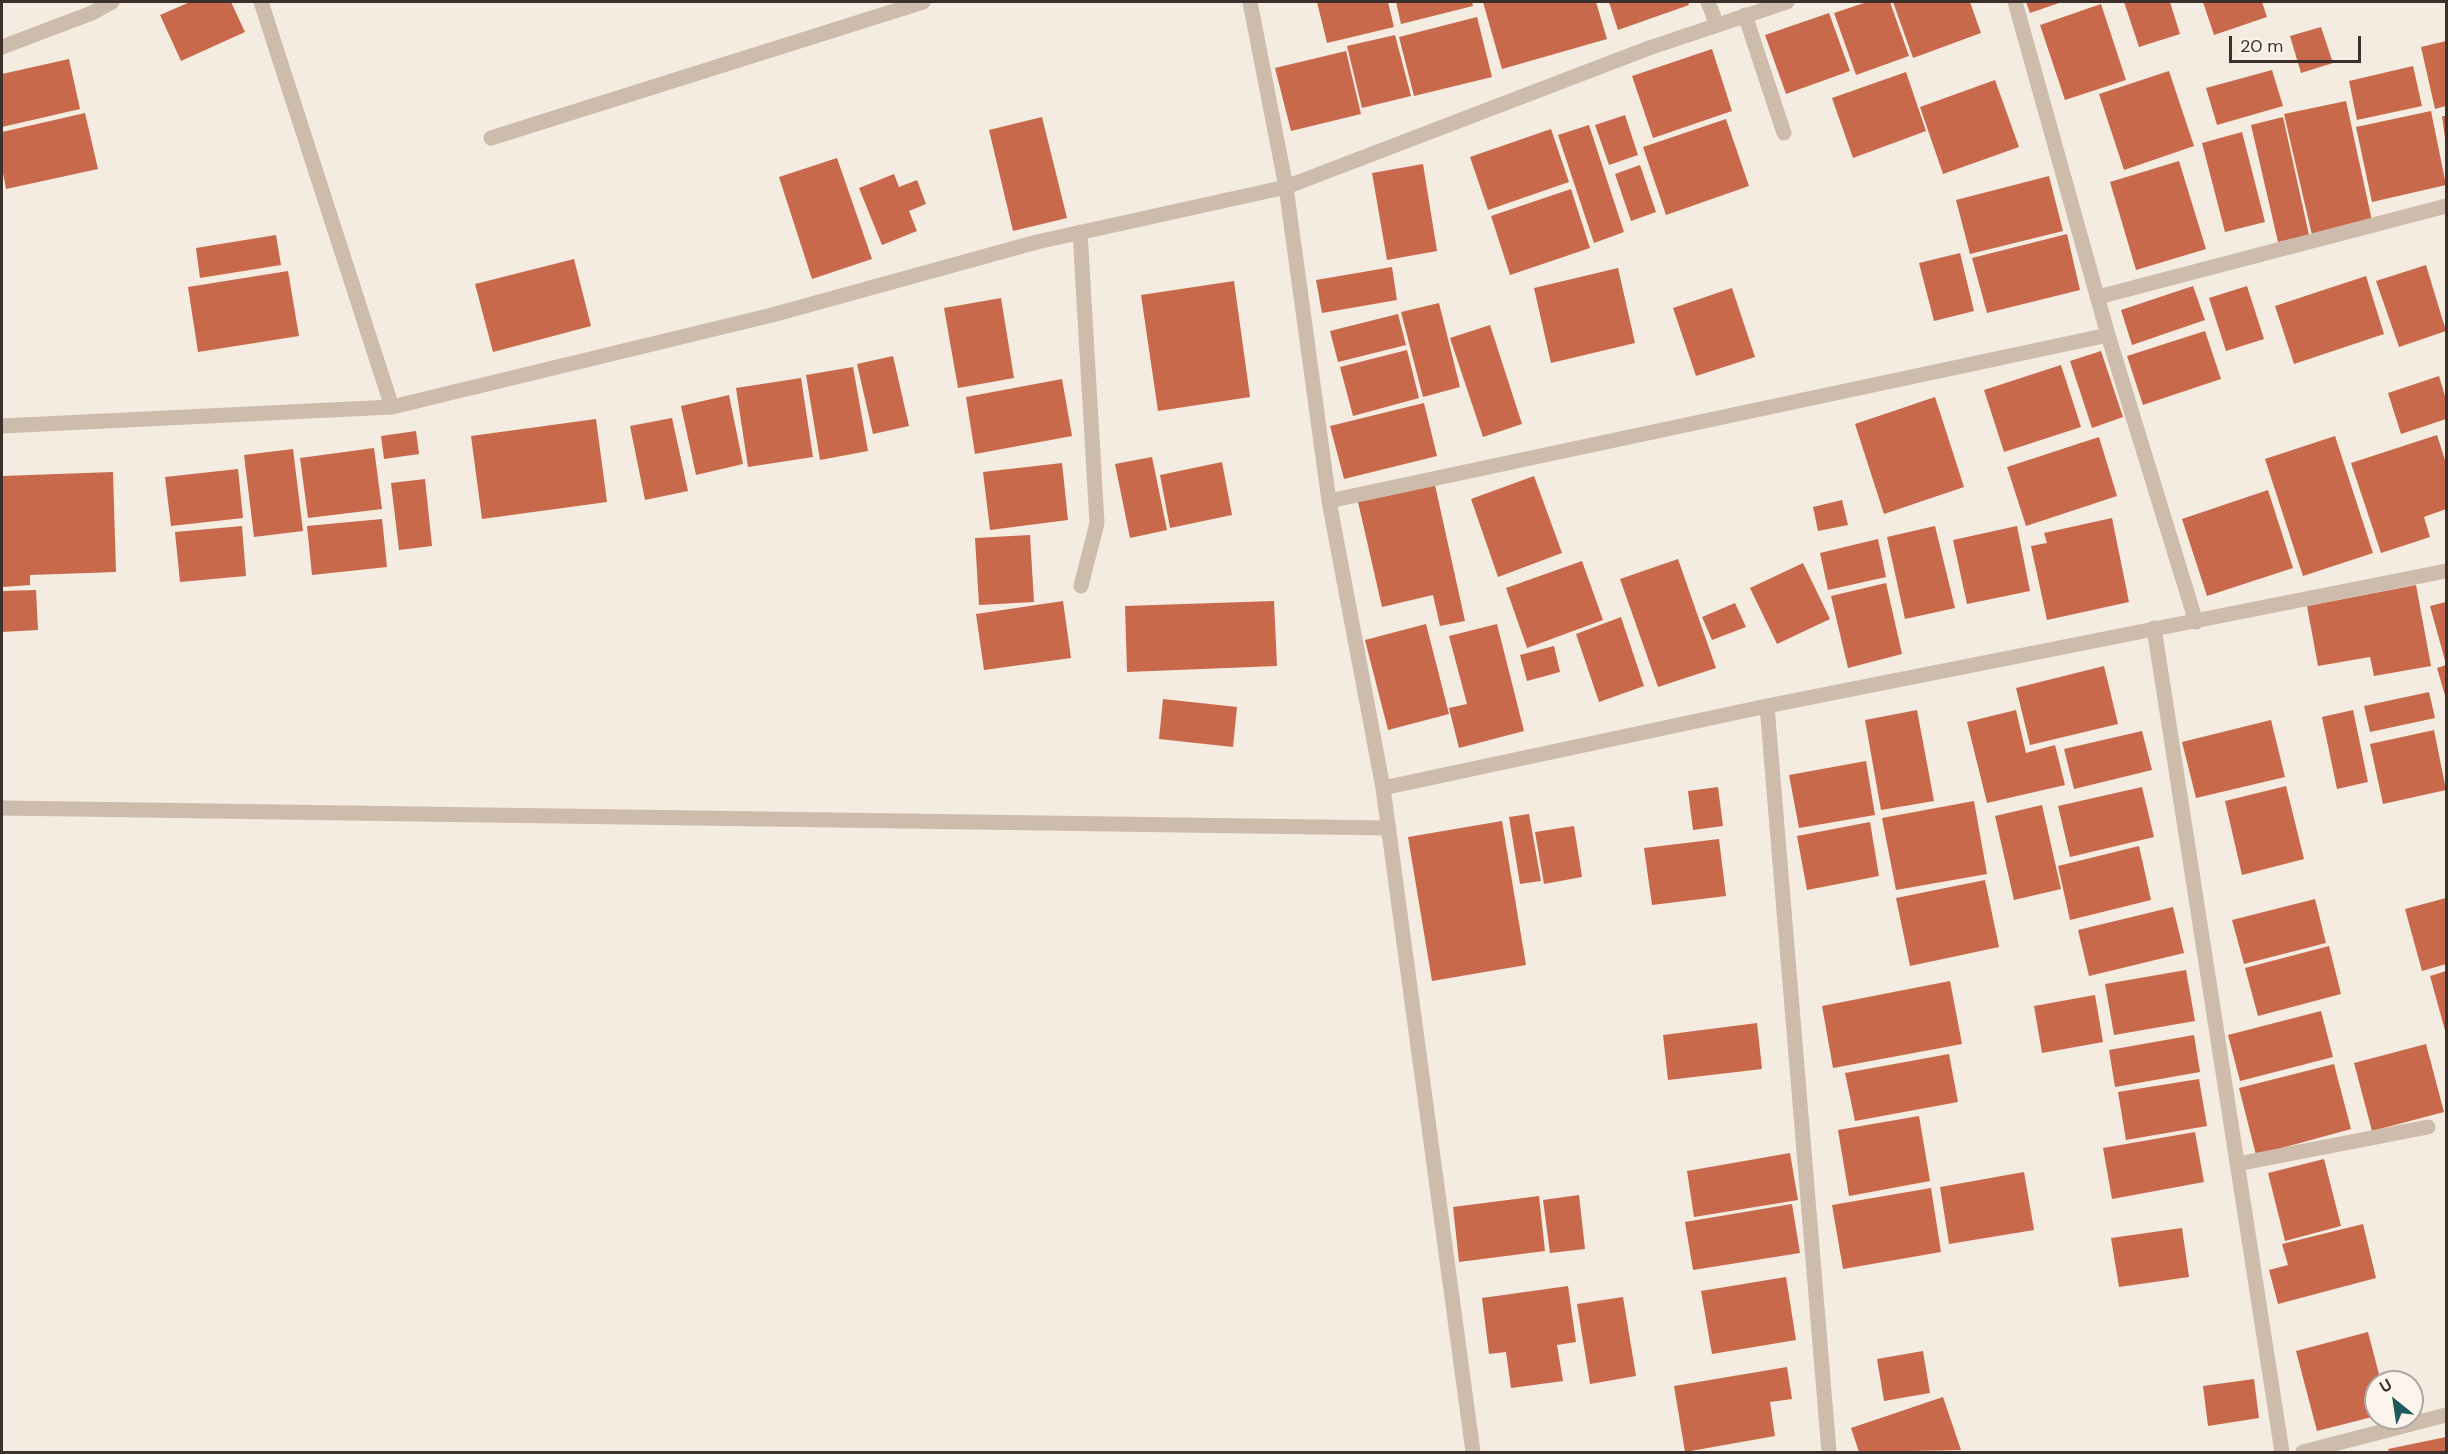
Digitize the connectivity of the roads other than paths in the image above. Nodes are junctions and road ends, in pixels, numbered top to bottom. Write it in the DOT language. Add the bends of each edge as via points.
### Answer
graph roads {
  1 [pos="112,2"];
  2 [pos="261,2"];
  3 [pos="922,2"];
  4 [pos="1250,2"];
  5 [pos="1708,2"];
  6 [pos="1787,2"];
  7 [pos="2015,2"];
  8 [pos="1745,15"];
  9 [pos="1717,25"];
  10 [pos="2,47"];
  11 [pos="1784,133"];
  12 [pos="491,138"];
  13 [pos="1286,187"];
  14 [pos="2446,206"];
  15 [pos="1080,232"];
  16 [pos="2098,297"];
  17 [pos="2108,335"];
  18 [pos="392,407"];
  19 [pos="2,426"];
  20 [pos="1329,501"];
  21 [pos="2446,571"];
  22 [pos="1081,586"];
  23 [pos="2196,622"];
  24 [pos="2154,628"];
  25 [pos="1767,706"];
  26 [pos="1383,789"];
  27 [pos="2,808"];
  28 [pos="1389,828"];
  29 [pos="2428,1127"];
  30 [pos="2237,1164"];
  31 [pos="2446,1415"];
  32 [pos="2327,1450"];
  33 [pos="1473,1452"];
  34 [pos="1829,1452"];
  35 [pos="2282,1452"];
  36 [pos="2303,1452"];
  1 -- 10 [label="street"];
  2 -- 18 [label="street"];
  3 -- 12 [label="street"];
  4 -- 13 [label="street"];
  5 -- 9 [label="street"];
  6 -- 8 [label="street"];
  7 -- 16 [label="street"];
  8 -- 9 [label="street"];
  8 -- 11 [label="street"];
  9 -- 13 [label="street"];
  13 -- 15 [label="street"];
  13 -- 20 [label="street"];
  14 -- 16 [label="street"];
  15 -- 18 [label="street" via="772,315"];
  15 -- 22 [label="street" via="1097,523"];
  16 -- 17 [label="street"];
  17 -- 20 [label="street"];
  17 -- 23 [label="street"];
  18 -- 19 [label="street"];
  20 -- 26 [label="street"];
  21 -- 23 [label="street"];
  23 -- 24 [label="street"];
  24 -- 25 [label="street"];
  24 -- 30 [label="street"];
  25 -- 26 [label="street"];
  25 -- 34 [label="street"];
  26 -- 28 [label="street"];
  27 -- 28 [label="street"];
  28 -- 33 [label="street"];
  29 -- 30 [label="street"];
  30 -- 35 [label="street"];
  31 -- 32 [label="street"];
  32 -- 36 [label="street"];
}
